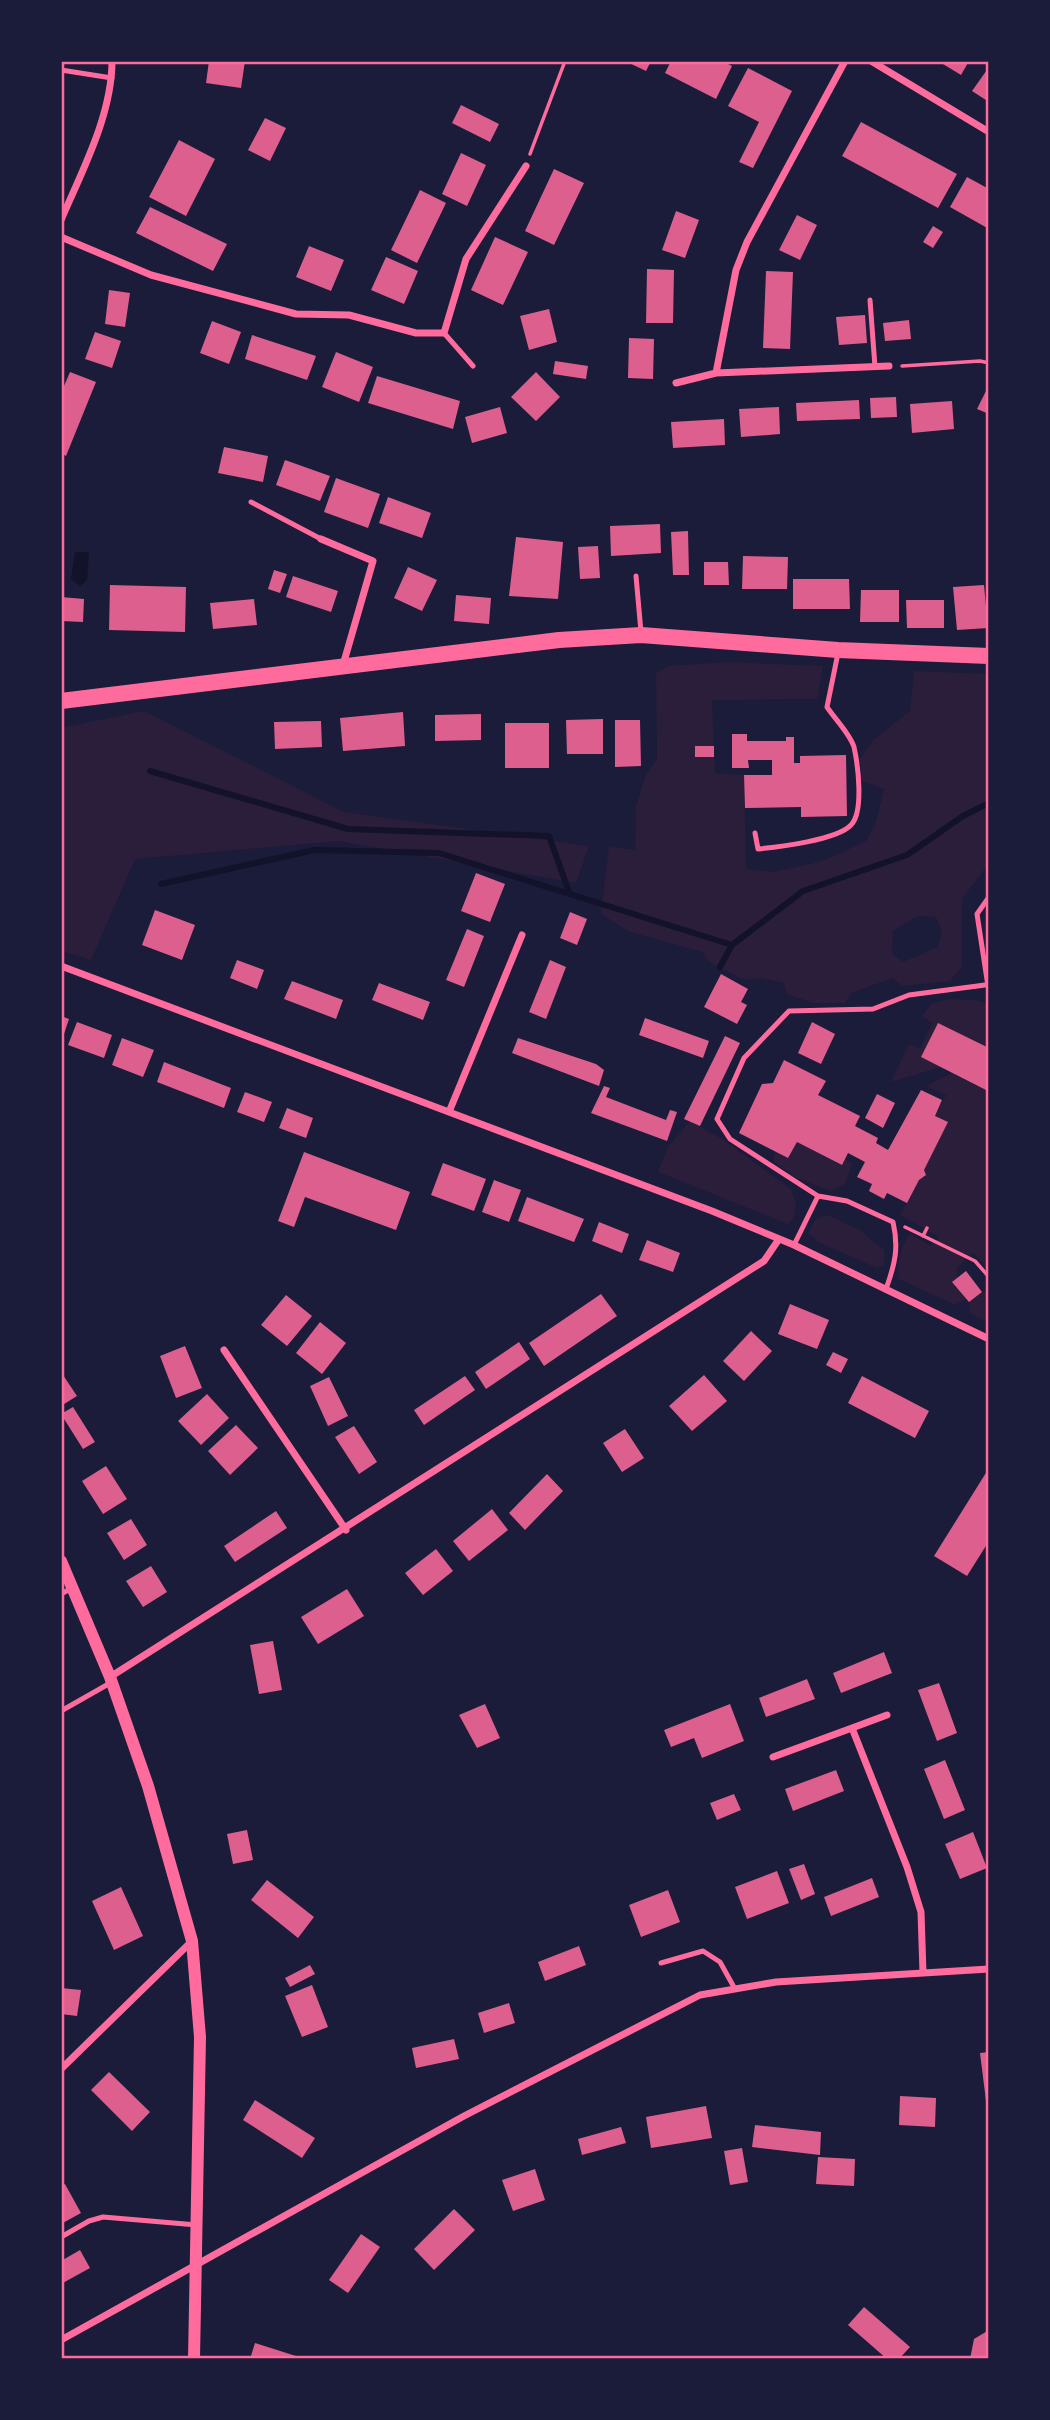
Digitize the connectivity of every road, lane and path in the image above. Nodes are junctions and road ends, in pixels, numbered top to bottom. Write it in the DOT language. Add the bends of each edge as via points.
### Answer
graph roads {
  1 [pos="112,61"];
  2 [pos="565,61"];
  3 [pos="845,61"];
  4 [pos="871,61"];
  5 [pos="61,70"];
  6 [pos="112,78"];
  7 [pos="989,132"];
  8 [pos="526,166"];
  9 [pos="61,219"];
  10 [pos="61,237"];
  11 [pos="870,300"];
  12 [pos="444,333"];
  13 [pos="989,363"];
  14 [pos="473,366"];
  15 [pos="889,366"];
  16 [pos="875,367"];
  17 [pos="716,373"];
  18 [pos="676,383"];
  19 [pos="251,502"];
  20 [pos="321,539"];
  21 [pos="636,576"];
  22 [pos="641,635"];
  23 [pos="838,650"];
  24 [pos="989,656"];
  25 [pos="343,666"];
  26 [pos="61,701"];
  27 [pos="755,833"];
  28 [pos="989,897"];
  29 [pos="522,935"];
  30 [pos="61,966"];
  31 [pos="987,986"];
  32 [pos="449,1112"];
  33 [pos="818,1196"];
  34 [pos="893,1222"];
  35 [pos="927,1228"];
  36 [pos="923,1236"];
  37 [pos="779,1239"];
  38 [pos="794,1245"];
  39 [pos="988,1274"];
  40 [pos="886,1289"];
  41 [pos="989,1339"];
  42 [pos="224,1350"];
  43 [pos="346,1530"];
  44 [pos="61,1561"];
  45 [pos="67,1591"];
  46 [pos="111,1679"];
  47 [pos="61,1711"];
  48 [pos="887,1715"];
  49 [pos="852,1728"];
  50 [pos="773,1757"];
  51 [pos="192,1941"];
  52 [pos="661,1962"];
  53 [pos="989,1969"];
  54 [pos="923,1973"];
  55 [pos="735,1989"];
  56 [pos="61,2069"];
  57 [pos="197,2225"];
  58 [pos="61,2237"];
  59 [pos="195,2267"];
  60 [pos="61,2340"];
  61 [pos="194,2359"];
  1 -- 6 [label="street"];
  2 -- 8 [label="path"];
  3 -- 17 [label="street" via="747,242 736,270"];
  4 -- 7 [label="street"];
  5 -- 6 [label="lane"];
  6 -- 9 [label="street" via="92,147"];
  8 -- 12 [label="street" via="466,259"];
  10 -- 12 [label="street" via="151,275 296,314 349,315 416,333"];
  11 -- 16 [label="lane"];
  12 -- 14 [label="lane"];
  13 -- 15 [label="path"];
  15 -- 16 [label="street"];
  16 -- 17 [label="street"];
  17 -- 18 [label="street"];
  19 -- 20 [label="lane"];
  20 -- 25 [label="street" via="373,561"];
  21 -- 22 [label="lane"];
  22 -- 23 [label="main road"];
  22 -- 25 [label="main road" via="559,640"];
  23 -- 24 [label="main road"];
  23 -- 27 [label="lane" via="827,707 853,746 860,804 856,818 849,828 796,845 758,849"];
  25 -- 26 [label="main road"];
  28 -- 31 [label="lane" via="977,914"];
  29 -- 32 [label="street"];
  30 -- 32 [label="street"];
  31 -- 33 [label="lane" via="909,995 873,1009 789,1011 744,1058 717,1119 730,1139"];
  32 -- 37 [label="street" via="566,1153"];
  33 -- 34 [label="lane" via="847,1201"];
  33 -- 38 [label="lane"];
  34 -- 36 [label="path"];
  34 -- 40 [label="lane" via="897,1259"];
  35 -- 36 [label="path"];
  36 -- 39 [label="path" via="975,1261"];
  37 -- 38 [label="street"];
  37 -- 43 [label="street" via="764,1261"];
  38 -- 40 [label="street"];
  40 -- 41 [label="street"];
  42 -- 43 [label="street"];
  43 -- 46 [label="street"];
  44 -- 45 [label="street"];
  45 -- 46 [label="street"];
  46 -- 47 [label="lane"];
  46 -- 51 [label="street" via="168,1850"];
  48 -- 49 [label="street"];
  49 -- 50 [label="street"];
  49 -- 54 [label="street" via="921,1912"];
  51 -- 56 [label="street"];
  51 -- 57 [label="street" via="200,2037"];
  52 -- 55 [label="lane" via="703,1951 720,1962"];
  53 -- 54 [label="street"];
  54 -- 55 [label="street"];
  55 -- 59 [label="street" via="701,1995 599,2045"];
  57 -- 58 [label="lane" via="103,2217"];
  57 -- 59 [label="street"];
  59 -- 60 [label="street"];
  59 -- 61 [label="street"];
}
